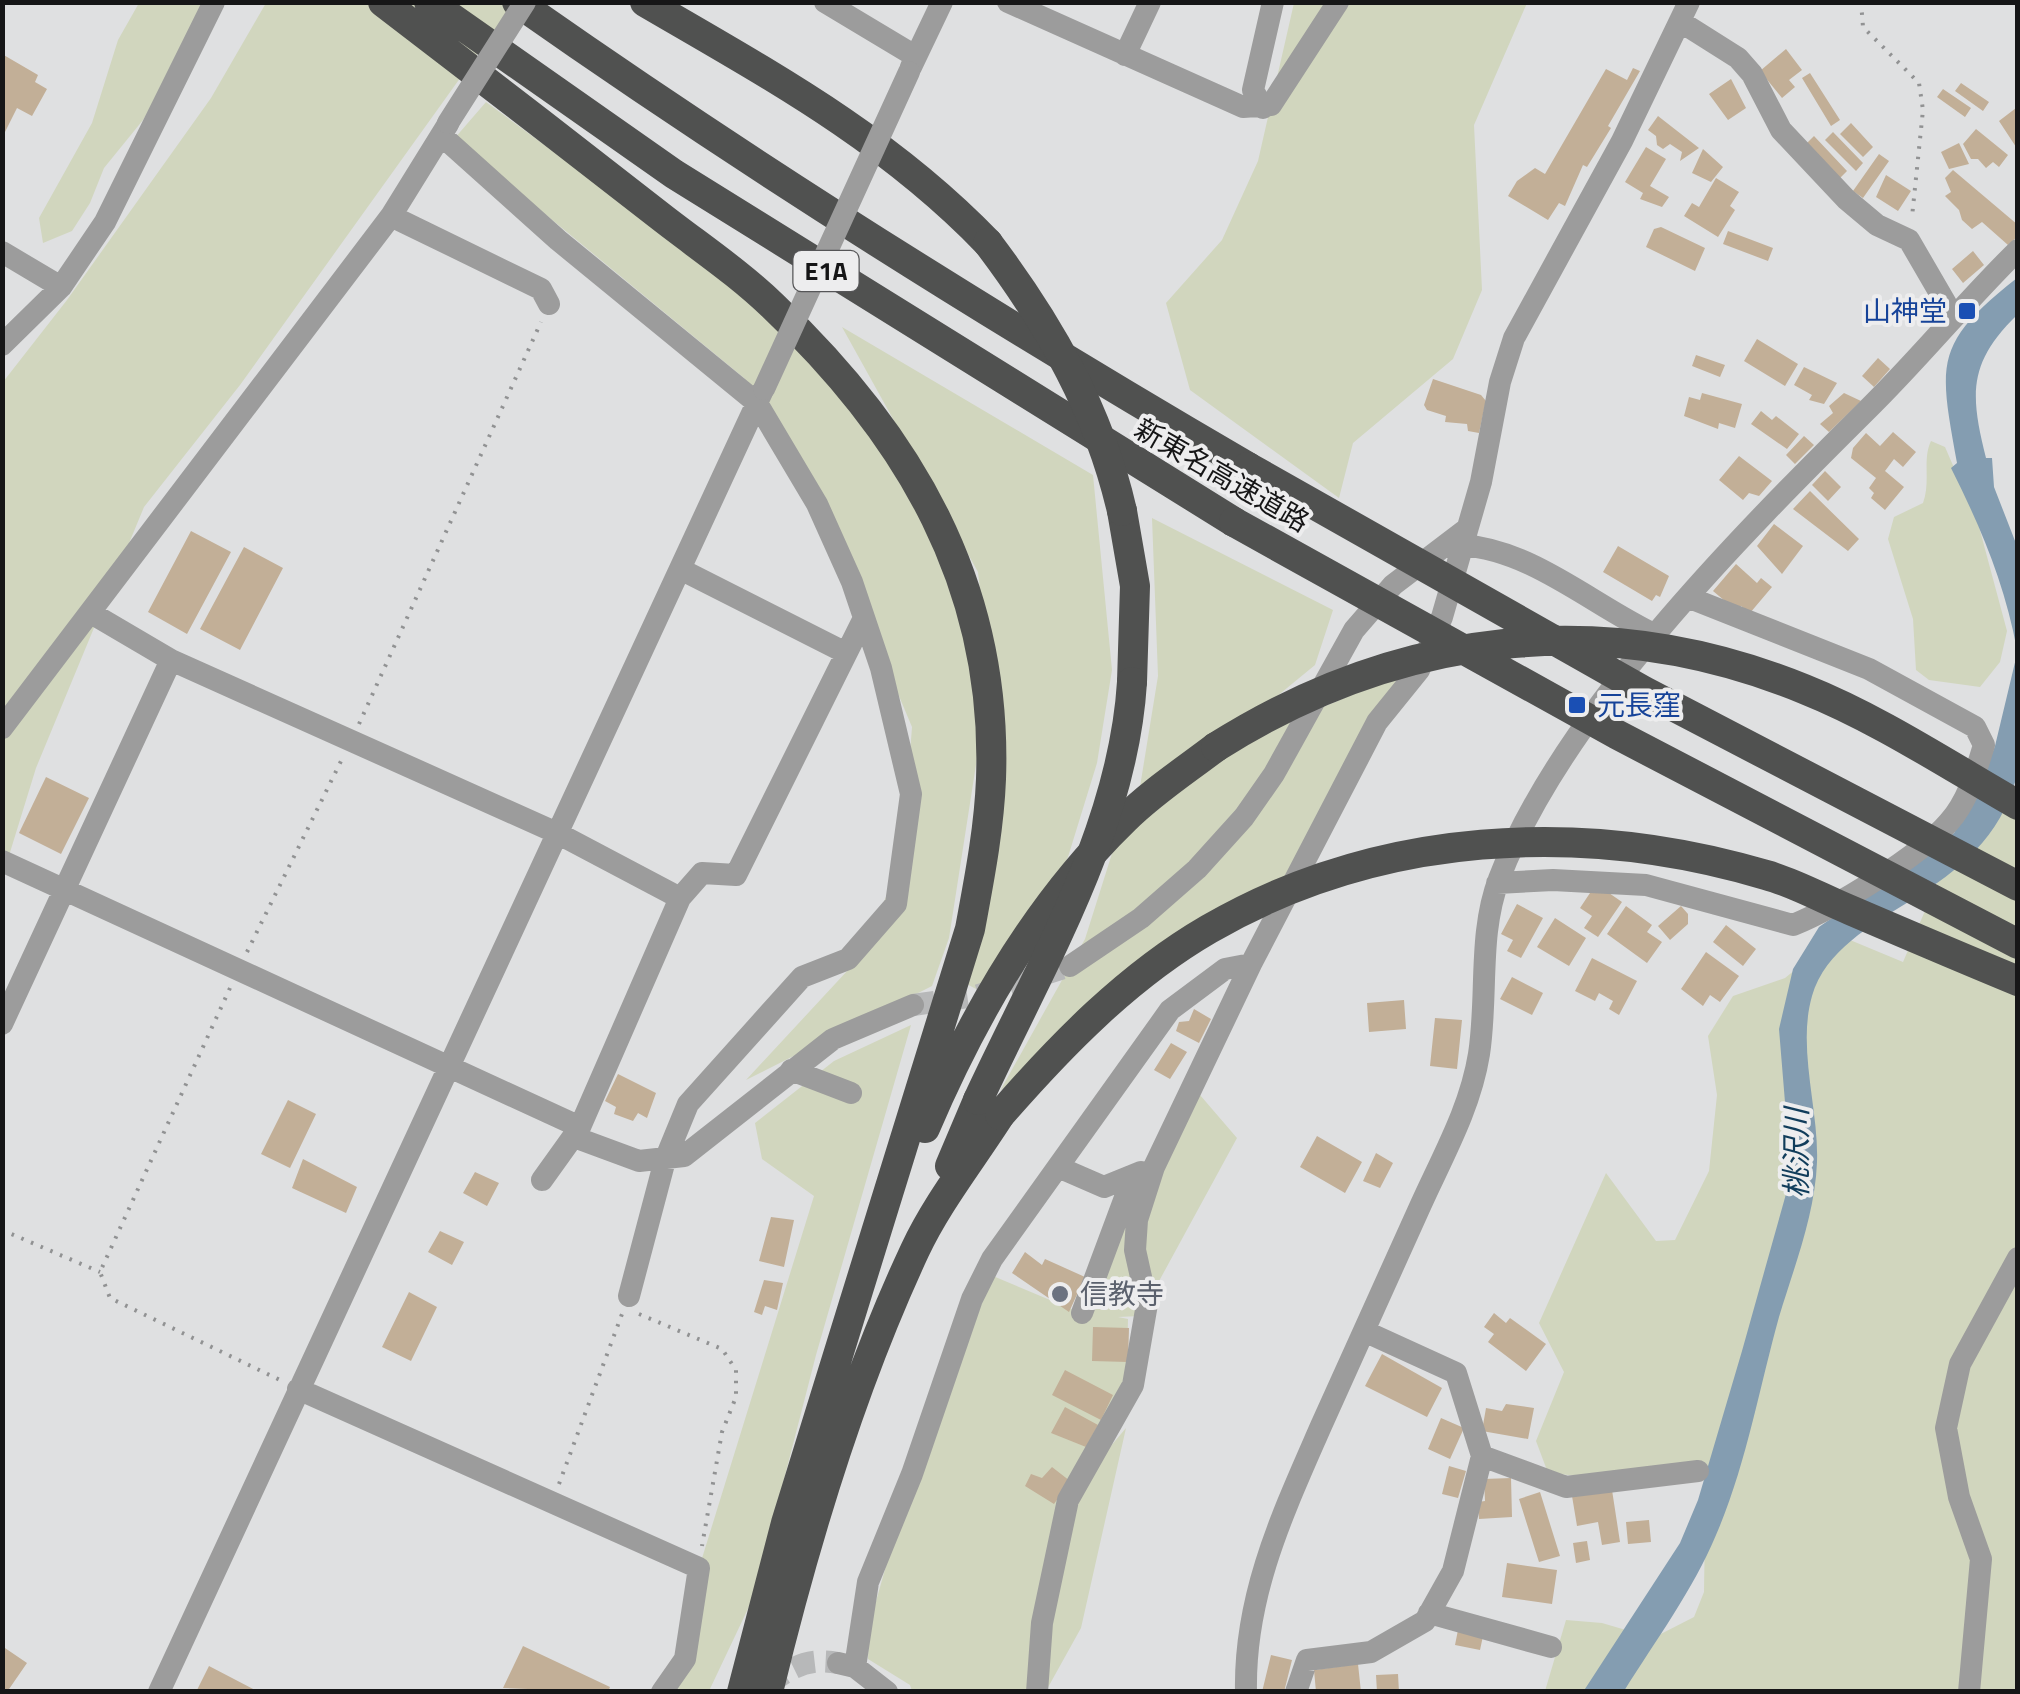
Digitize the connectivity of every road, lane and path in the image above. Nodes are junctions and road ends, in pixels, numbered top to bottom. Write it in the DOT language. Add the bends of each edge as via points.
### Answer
graph roads {
  1 [pos="214,2"];
  2 [pos="383,2"];
  3 [pos="428,2"];
  4 [pos="517,2"];
  5 [pos="526,2"];
  6 [pos="644,2"];
  7 [pos="825,2"];
  8 [pos="942,2"];
  9 [pos="1008,2"];
  10 [pos="1150,2"];
  11 [pos="1274,2"];
  12 [pos="1338,2"];
  13 [pos="1861,2"];
  14 [pos="1685,12"];
  15 [pos="1126,55"];
  16 [pos="912,64"];
  17 [pos="1263,108"];
  18 [pos="445,129"];
  19 [pos="391,216"];
  20 [pos="1909,240"];
  21 [pos="2018,250"];
  22 [pos="2,252"];
  23 [pos="61,287"];
  24 [pos="549,304"];
  25 [pos="1952,314"];
  26 [pos="2,345"];
  27 [pos="760,396"];
  28 [pos="1463,538"];
  29 [pos="680,569"];
  30 [pos="1690,598"];
  31 [pos="91,613"];
  32 [pos="864,618"];
  33 [pos="1658,636"];
  34 [pos="846,653"];
  35 [pos="171,660"];
  36 [pos="2,728"];
  37 [pos="352,740"];
  38 [pos="2018,805"];
  39 [pos="557,833"];
  40 [pos="2,860"];
  41 [pos="1497,883"];
  42 [pos="2018,886"];
  43 [pos="66,888"];
  44 [pos="680,898"];
  45 [pos="2018,944"];
  46 [pos="1250,964"];
  47 [pos="1070,966"];
  48 [pos="238,969"];
  49 [pos="2018,982"];
  50 [pos="913,1006"];
  51 [pos="2,1024"];
  52 [pos="450,1070"];
  53 [pos="790,1070"];
  54 [pos="851,1092"];
  55 [pos="989,1107"];
  56 [pos="580,1127"];
  57 [pos="666,1160"];
  58 [pos="1058,1166"];
  59 [pos="1143,1172"];
  60 [pos="542,1180"];
  61 [pos="2,1230"];
  62 [pos="876,1241"];
  63 [pos="2018,1258"];
  64 [pos="100,1272"];
  65 [pos="629,1296"];
  66 [pos="1082,1313"];
  67 [pos="1364,1331"];
  68 [pos="298,1389"];
  69 [pos="1482,1456"];
  70 [pos="1698,1470"];
  71 [pos="552,1503"];
  72 [pos="699,1568"];
  73 [pos="1429,1614"];
  74 [pos="1551,1647"];
  75 [pos="158,1692"];
  76 [pos="662,1692"];
  77 [pos="742,1692"];
  78 [pos="768,1692"];
  79 [pos="887,1692"];
  80 [pos="1037,1692"];
  81 [pos="1246,1692"];
  82 [pos="1296,1692"];
  83 [pos="1969,1692"];
  1 -- 23 [label="street" via="105,222"];
  2 -- 62 [label="highway" via="770,303 892,437 948,540 982,661 989,717 985,848 970,929"];
  3 -- 45 [label="highway, 新東名高速道路 / E1A, bridge" via="674,174 1234,522 1632,744"];
  4 -- 42 [label="highway, 新東名高速道路 / E1A, bridge" via="663,104 980,306 1248,467 1644,691"];
  5 -- 18 [label="street, bridge"];
  6 -- 55 [label="highway, bridge" via="836,114 894,155 988,243 1066,358 1108,458 1135,586 1124,743 1088,864"];
  7 -- 16 [label="street"];
  8 -- 16 [label="street"];
  9 -- 15 [label="street"];
  10 -- 15 [label="street"];
  11 -- 17 [label="street" via="1253,90"];
  12 -- 17 [label="street" via="1272,104"];
  13 -- 20 [label="path" via="1863,27 1919,83 1924,110"];
  14 -- 20 [label="street" via="1752,74 1781,130 1846,199 1878,226"];
  14 -- 28 [label="street" via="1514,338"];
  15 -- 17 [label="street" via="1243,108"];
  16 -- 27 [label="street, bridge"];
  18 -- 19 [label="street"];
  18 -- 27 [label="street" via="558,240"];
  19 -- 24 [label="street" via="541,289"];
  19 -- 31 [label="street"];
  20 -- 25 [label="street"];
  21 -- 25 [label="street"];
  22 -- 23 [label="street"];
  23 -- 26 [label="street"];
  24 -- 37 [label="path"];
  25 -- 30 [label="street"];
  27 -- 29 [label="street"];
  27 -- 32 [label="street" via="817,504"];
  28 -- 33 [label="street" via="1517,557"];
  28 -- 46 [label="street" via="1442,617 1419,670 1377,722"];
  28 -- 47 [label="street" via="1393,584 1354,630 1274,774 1197,869"];
  29 -- 34 [label="street"];
  29 -- 39 [label="street"];
  30 -- 33 [label="street"];
  30 -- 41 [label="street" via="1869,669 1975,727 1984,745 1964,802 1907,858 1793,925 1646,885"];
  31 -- 35 [label="street"];
  31 -- 36 [label="street"];
  32 -- 34 [label="street"];
  32 -- 57 [label="street" via="911,794 896,904 848,959 802,976 688,1104"];
  33 -- 41 [label="street" via="1561,762 1526,816"];
  34 -- 44 [label="street" via="736,875 702,873"];
  35 -- 37 [label="street"];
  35 -- 43 [label="street"];
  37 -- 39 [label="street"];
  37 -- 48 [label="path"];
  38 -- 62 [label="highway, bridge" via="1806,689 1697,655 1595,642 1452,648 1346,679 1216,748 1124,819 1024,943 943,1086"];
  39 -- 44 [label="street"];
  39 -- 52 [label="street"];
  40 -- 43 [label="street"];
  41 -- 67 [label="street" via="1486,930 1485,1007 1470,1098"];
  43 -- 48 [label="street"];
  43 -- 51 [label="street"];
  44 -- 56 [label="street"];
  46 -- 58 [label="street" via="1225,969 1170,1010"];
  46 -- 59 [label="street"];
  48 -- 52 [label="street"];
  48 -- 64 [label="path"];
  49 -- 55 [label="highway, bridge" via="1768,875 1624,844 1525,839 1422,852 1308,884 1206,931"];
  50 -- 53 [label="street" via="833,1039"];
  52 -- 56 [label="street"];
  52 -- 68 [label="street"];
  53 -- 54 [label="street"];
  53 -- 57 [label="street" via="708,1140"];
  55 -- 78 [label="highway" via="916,1247 857,1396"];
  56 -- 57 [label="street" via="574,1136 613,1153 640,1162"];
  56 -- 60 [label="street"];
  57 -- 65 [label="street"];
  58 -- 59 [label="street" via="1104,1187"];
  58 -- 79 [label="street" via="972,1299 868,1582 847,1665"];
  59 -- 66 [label="street"];
  59 -- 80 [label="street" via="1134,1250 1148,1304 1134,1384 1068,1500 1042,1623"];
  61 -- 64 [label="path"];
  62 -- 77 [label="highway" via="792,1505"];
  63 -- 83 [label="street" via="1960,1364 1946,1428 1959,1497 1981,1559"];
  64 -- 68 [label="path" via="110,1298"];
  65 -- 71 [label="path"];
  65 -- 72 [label="path" via="620,1306 722,1349 736,1370"];
  67 -- 69 [label="street" via="1456,1373"];
  67 -- 81 [label="street" via="1261,1570"];
  68 -- 71 [label="street"];
  68 -- 75 [label="street"];
  69 -- 70 [label="street" via="1566,1487"];
  69 -- 73 [label="street" via="1453,1571"];
  71 -- 72 [label="street"];
  72 -- 76 [label="street" via="685,1660"];
  73 -- 74 [label="street"];
  73 -- 82 [label="street" via="1371,1652 1307,1660"];
}
